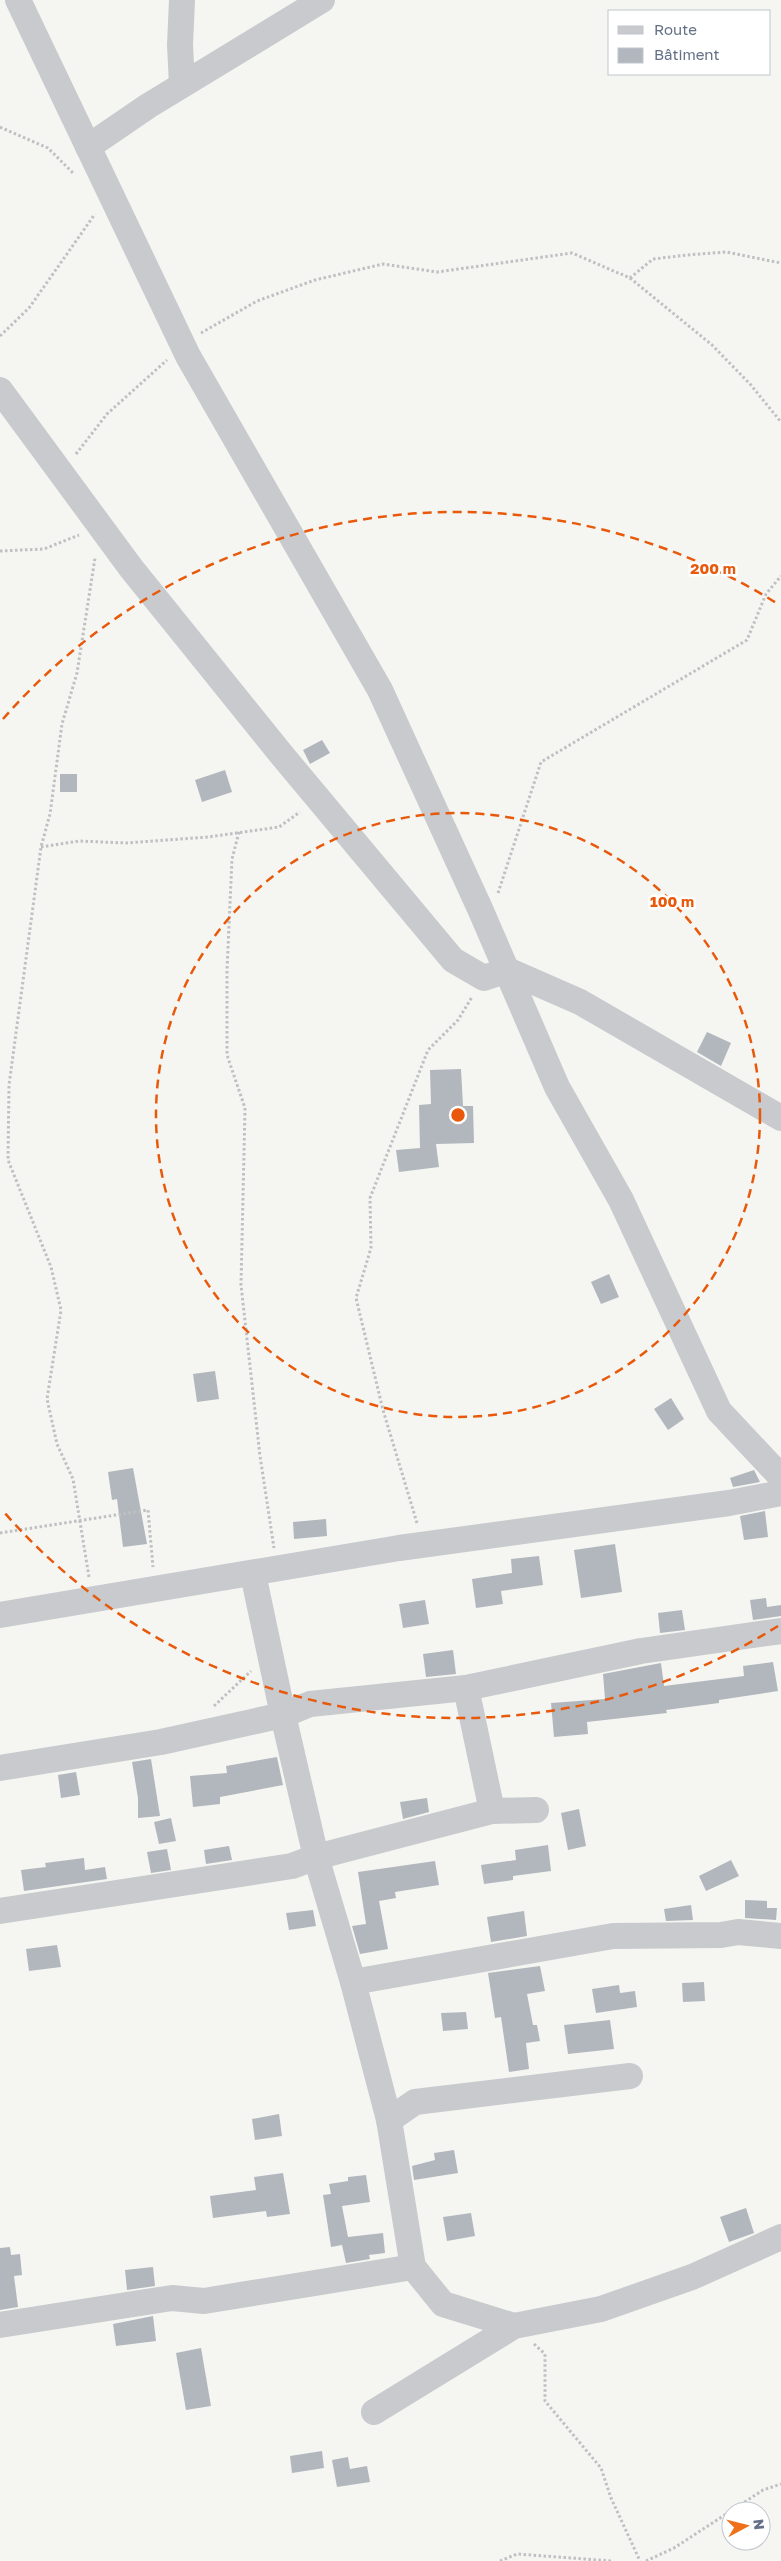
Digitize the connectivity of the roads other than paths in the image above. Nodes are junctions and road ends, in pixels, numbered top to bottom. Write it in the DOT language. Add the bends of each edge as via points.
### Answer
graph roads {
  1 [pos="18,0"];
  2 [pos="182,0"];
  3 [pos="322,0"];
  4 [pos="182,85"];
  5 [pos="88,147"];
  6 [pos="0,390"];
  7 [pos="496,974"];
  8 [pos="781,1118"];
  9 [pos="781,1477"];
  10 [pos="781,1493"];
  11 [pos="253,1574"];
  12 [pos="0,1615"];
  13 [pos="781,1631"];
  14 [pos="466,1688"];
  15 [pos="283,1716"];
  16 [pos="0,1768"];
  17 [pos="536,1810"];
  18 [pos="492,1811"];
  19 [pos="316,1857"];
  20 [pos="0,1911"];
  21 [pos="781,1936"];
  22 [pos="354,1982"];
  23 [pos="630,2076"];
  24 [pos="389,2120"];
  25 [pos="781,2237"];
  26 [pos="413,2267"];
  27 [pos="0,2325"];
  28 [pos="514,2326"];
  29 [pos="374,2412"];
  1 -- 5 [label="street"];
  2 -- 4 [label="street"];
  3 -- 4 [label="street"];
  4 -- 5 [label="street"];
  5 -- 7 [label="street" via="183,345 380,690 481,911"];
  6 -- 7 [label="street" via="131,568 453,960"];
  7 -- 8 [label="street" via="580,1002"];
  7 -- 9 [label="street" via="621,1200 719,1411"];
  10 -- 11 [label="street" via="430,1544"];
  11 -- 12 [label="street"];
  11 -- 15 [label="street"];
  13 -- 14 [label="street" via="640,1651"];
  14 -- 15 [label="street" via="310,1704"];
  14 -- 18 [label="street"];
  15 -- 16 [label="street" via="161,1742"];
  15 -- 19 [label="street"];
  17 -- 18 [label="street"];
  18 -- 19 [label="street"];
  19 -- 20 [label="street" via="292,1866"];
  19 -- 22 [label="street"];
  21 -- 22 [label="street" via="738,1932 613,1936"];
  22 -- 24 [label="street"];
  23 -- 24 [label="street" via="415,2102"];
  24 -- 26 [label="street"];
  25 -- 28 [label="street" via="692,2277 601,2309"];
  26 -- 27 [label="street" via="204,2301 172,2298"];
  26 -- 28 [label="street" via="443,2304"];
  28 -- 29 [label="street"];
}
